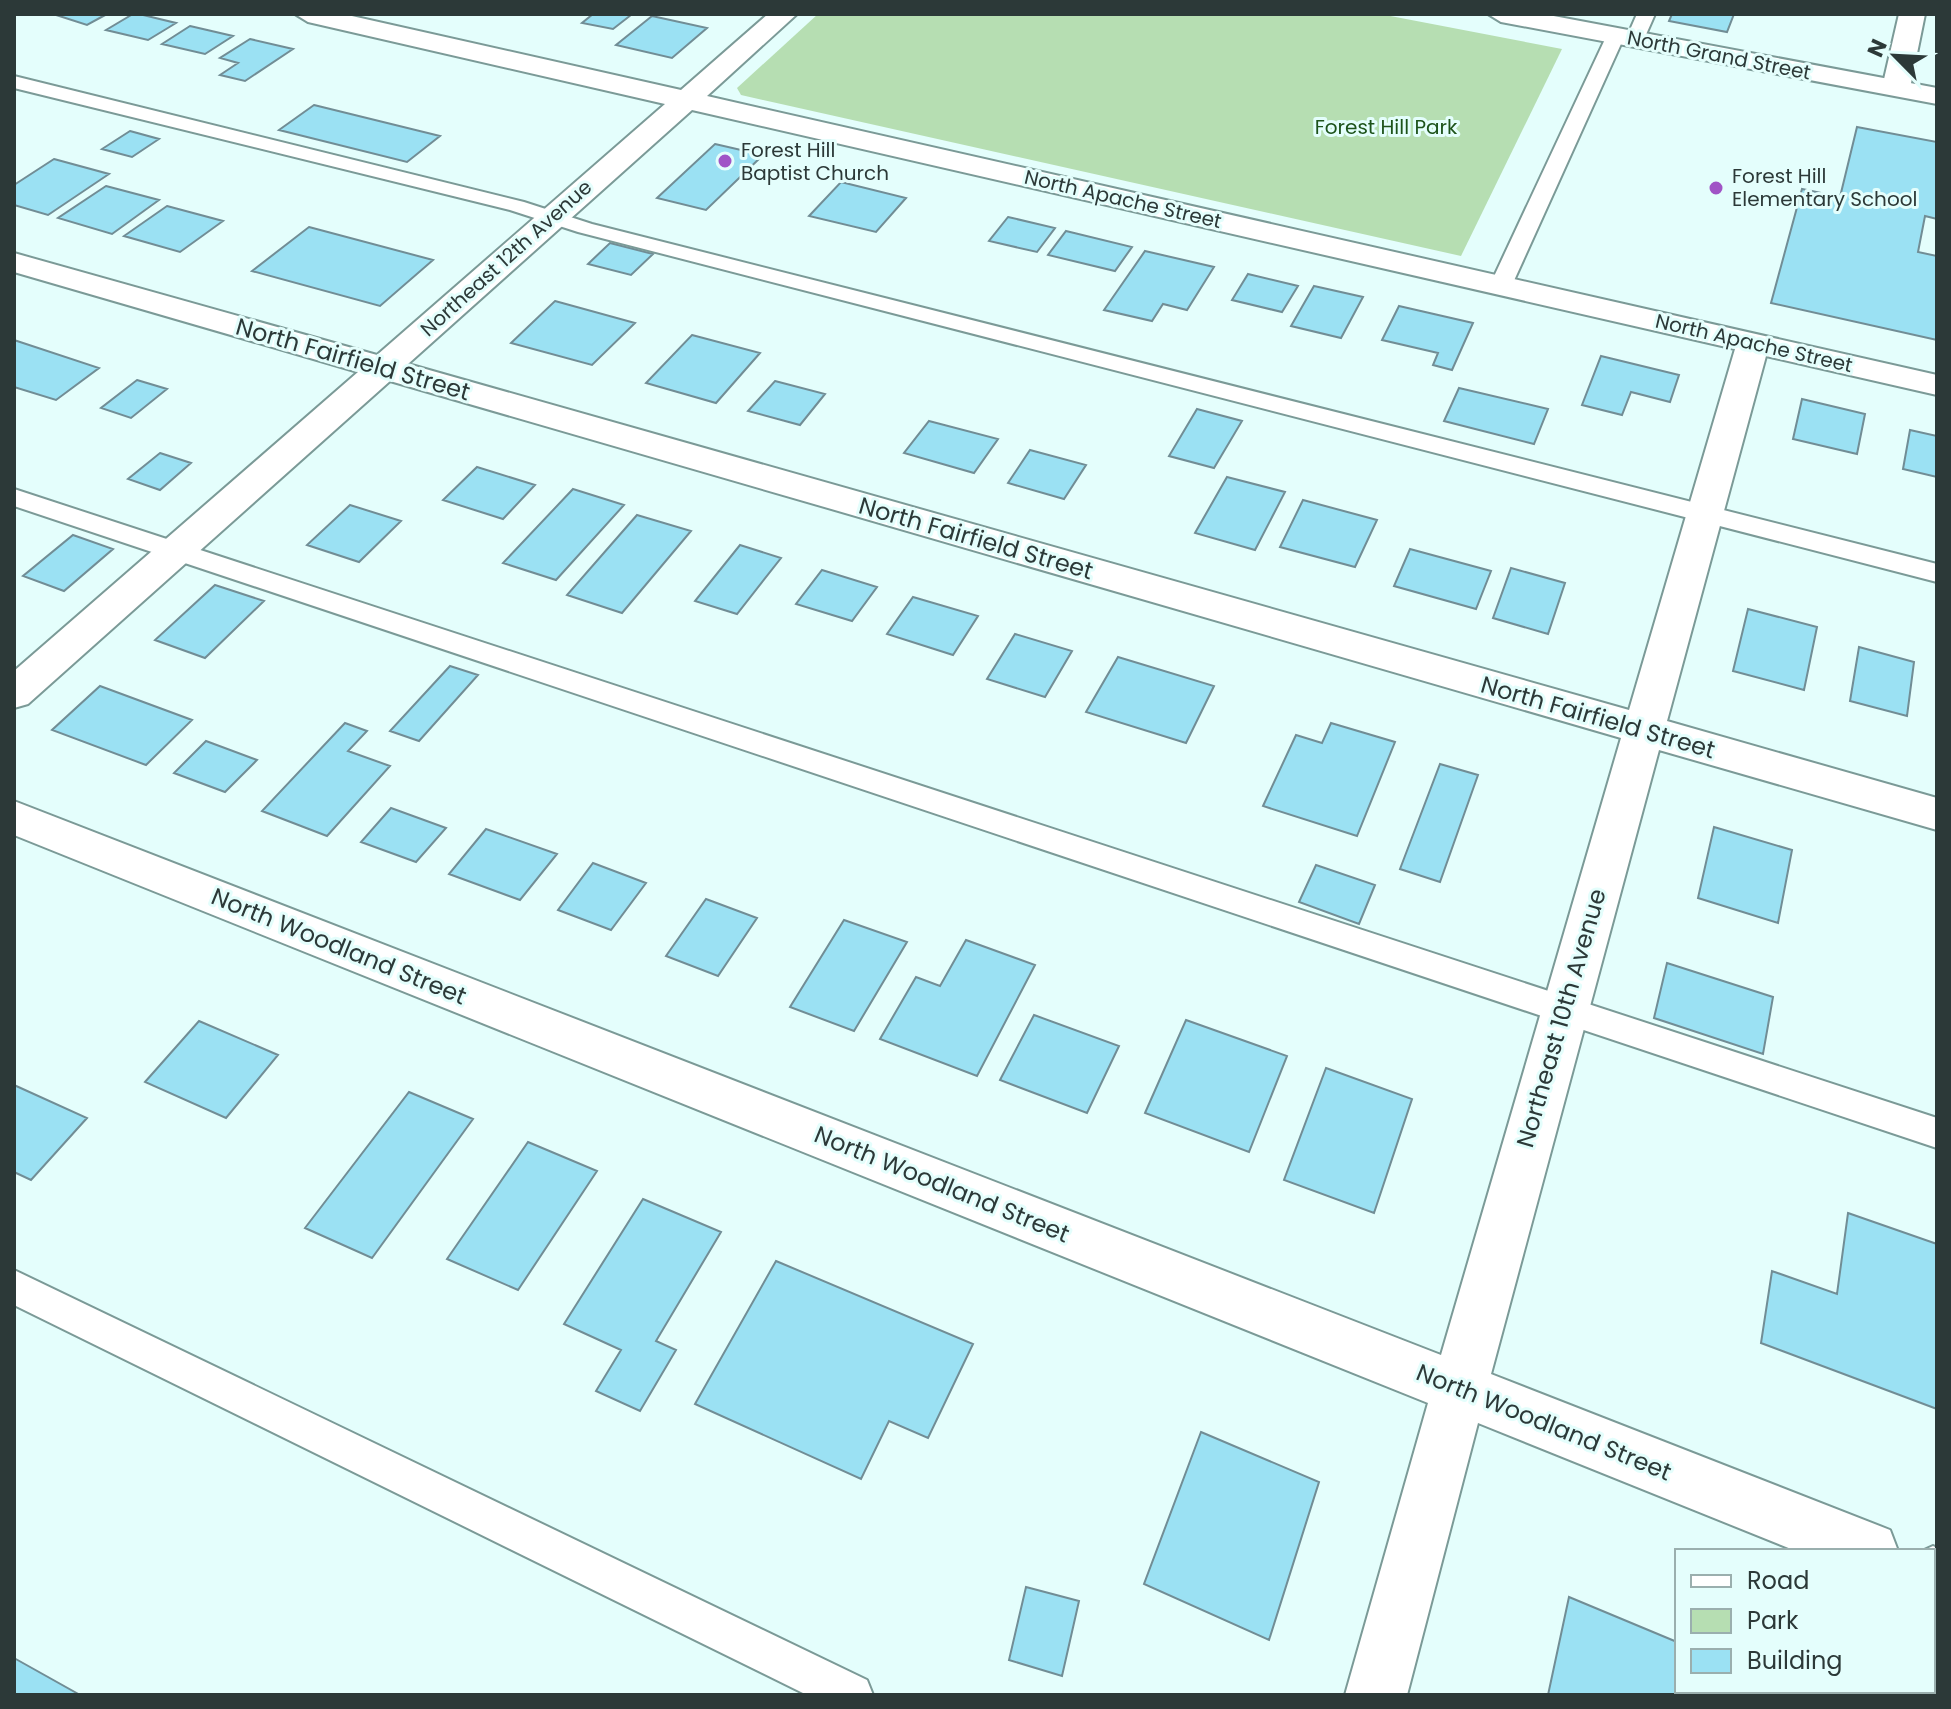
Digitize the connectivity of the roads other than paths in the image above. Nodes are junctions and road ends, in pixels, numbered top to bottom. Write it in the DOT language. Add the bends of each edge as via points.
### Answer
graph roads {
  1 [pos="308,14"];
  2 [pos="784,14"];
  3 [pos="1501,14"];
  4 [pos="1912,14"];
  5 [pos="1632,29"];
  6 [pos="14,82"];
  7 [pos="1896,88"];
  8 [pos="1937,96"];
  9 [pos="686,100"];
  10 [pos="551,217"];
  11 [pos="14,262"];
  12 [pos="1501,285"];
  13 [pos="1753,343"];
  14 [pos="383,368"];
  15 [pos="1937,385"];
  16 [pos="14,497"];
  17 [pos="1705,515"];
  18 [pos="175,550"];
  19 [pos="1937,573"];
  20 [pos="14,694"];
  21 [pos="1645,730"];
  22 [pos="1937,814"];
  23 [pos="14,817"];
  24 [pos="1562,1011"];
  25 [pos="1937,1133"];
  26 [pos="14,1287"];
  27 [pos="1458,1388"];
  28 [pos="1864,1549"];
  29 [pos="852,1695"];
  30 [pos="1376,1695"];
  1 -- 9 [label="street, North Apache Street"];
  2 -- 9 [label="street, Northeast 12th Avenue"];
  3 -- 5 [label="street, North Grand Street"];
  4 -- 7 [label="street"];
  5 -- 7 [label="street, North Grand Street"];
  5 -- 12 [label="lane"];
  6 -- 10 [label="lane"];
  7 -- 8 [label="street, North Grand Street"];
  9 -- 10 [label="street, Northeast 12th Avenue"];
  9 -- 12 [label="street, North Apache Street"];
  10 -- 14 [label="street, Northeast 12th Avenue"];
  10 -- 17 [label="lane"];
  11 -- 14 [label="street, North Fairfield Street"];
  12 -- 13 [label="street, North Apache Street"];
  13 -- 15 [label="street, North Apache Street"];
  13 -- 17 [label="street, Northeast 10th Avenue"];
  14 -- 18 [label="street, Northeast 12th Avenue"];
  14 -- 21 [label="street, North Fairfield Street"];
  16 -- 18 [label="lane"];
  17 -- 19 [label="lane"];
  17 -- 21 [label="street, Northeast 10th Avenue"];
  18 -- 20 [label="street, Northeast 12th Avenue"];
  18 -- 24 [label="lane"];
  21 -- 22 [label="street, North Fairfield Street"];
  21 -- 24 [label="street, Northeast 10th Avenue"];
  23 -- 27 [label="street, North Woodland Street"];
  24 -- 25 [label="lane"];
  24 -- 27 [label="street, Northeast 10th Avenue"];
  26 -- 29 [label="lane"];
  27 -- 28 [label="street, North Woodland Street"];
  27 -- 30 [label="street, Northeast 10th Avenue"];
}
